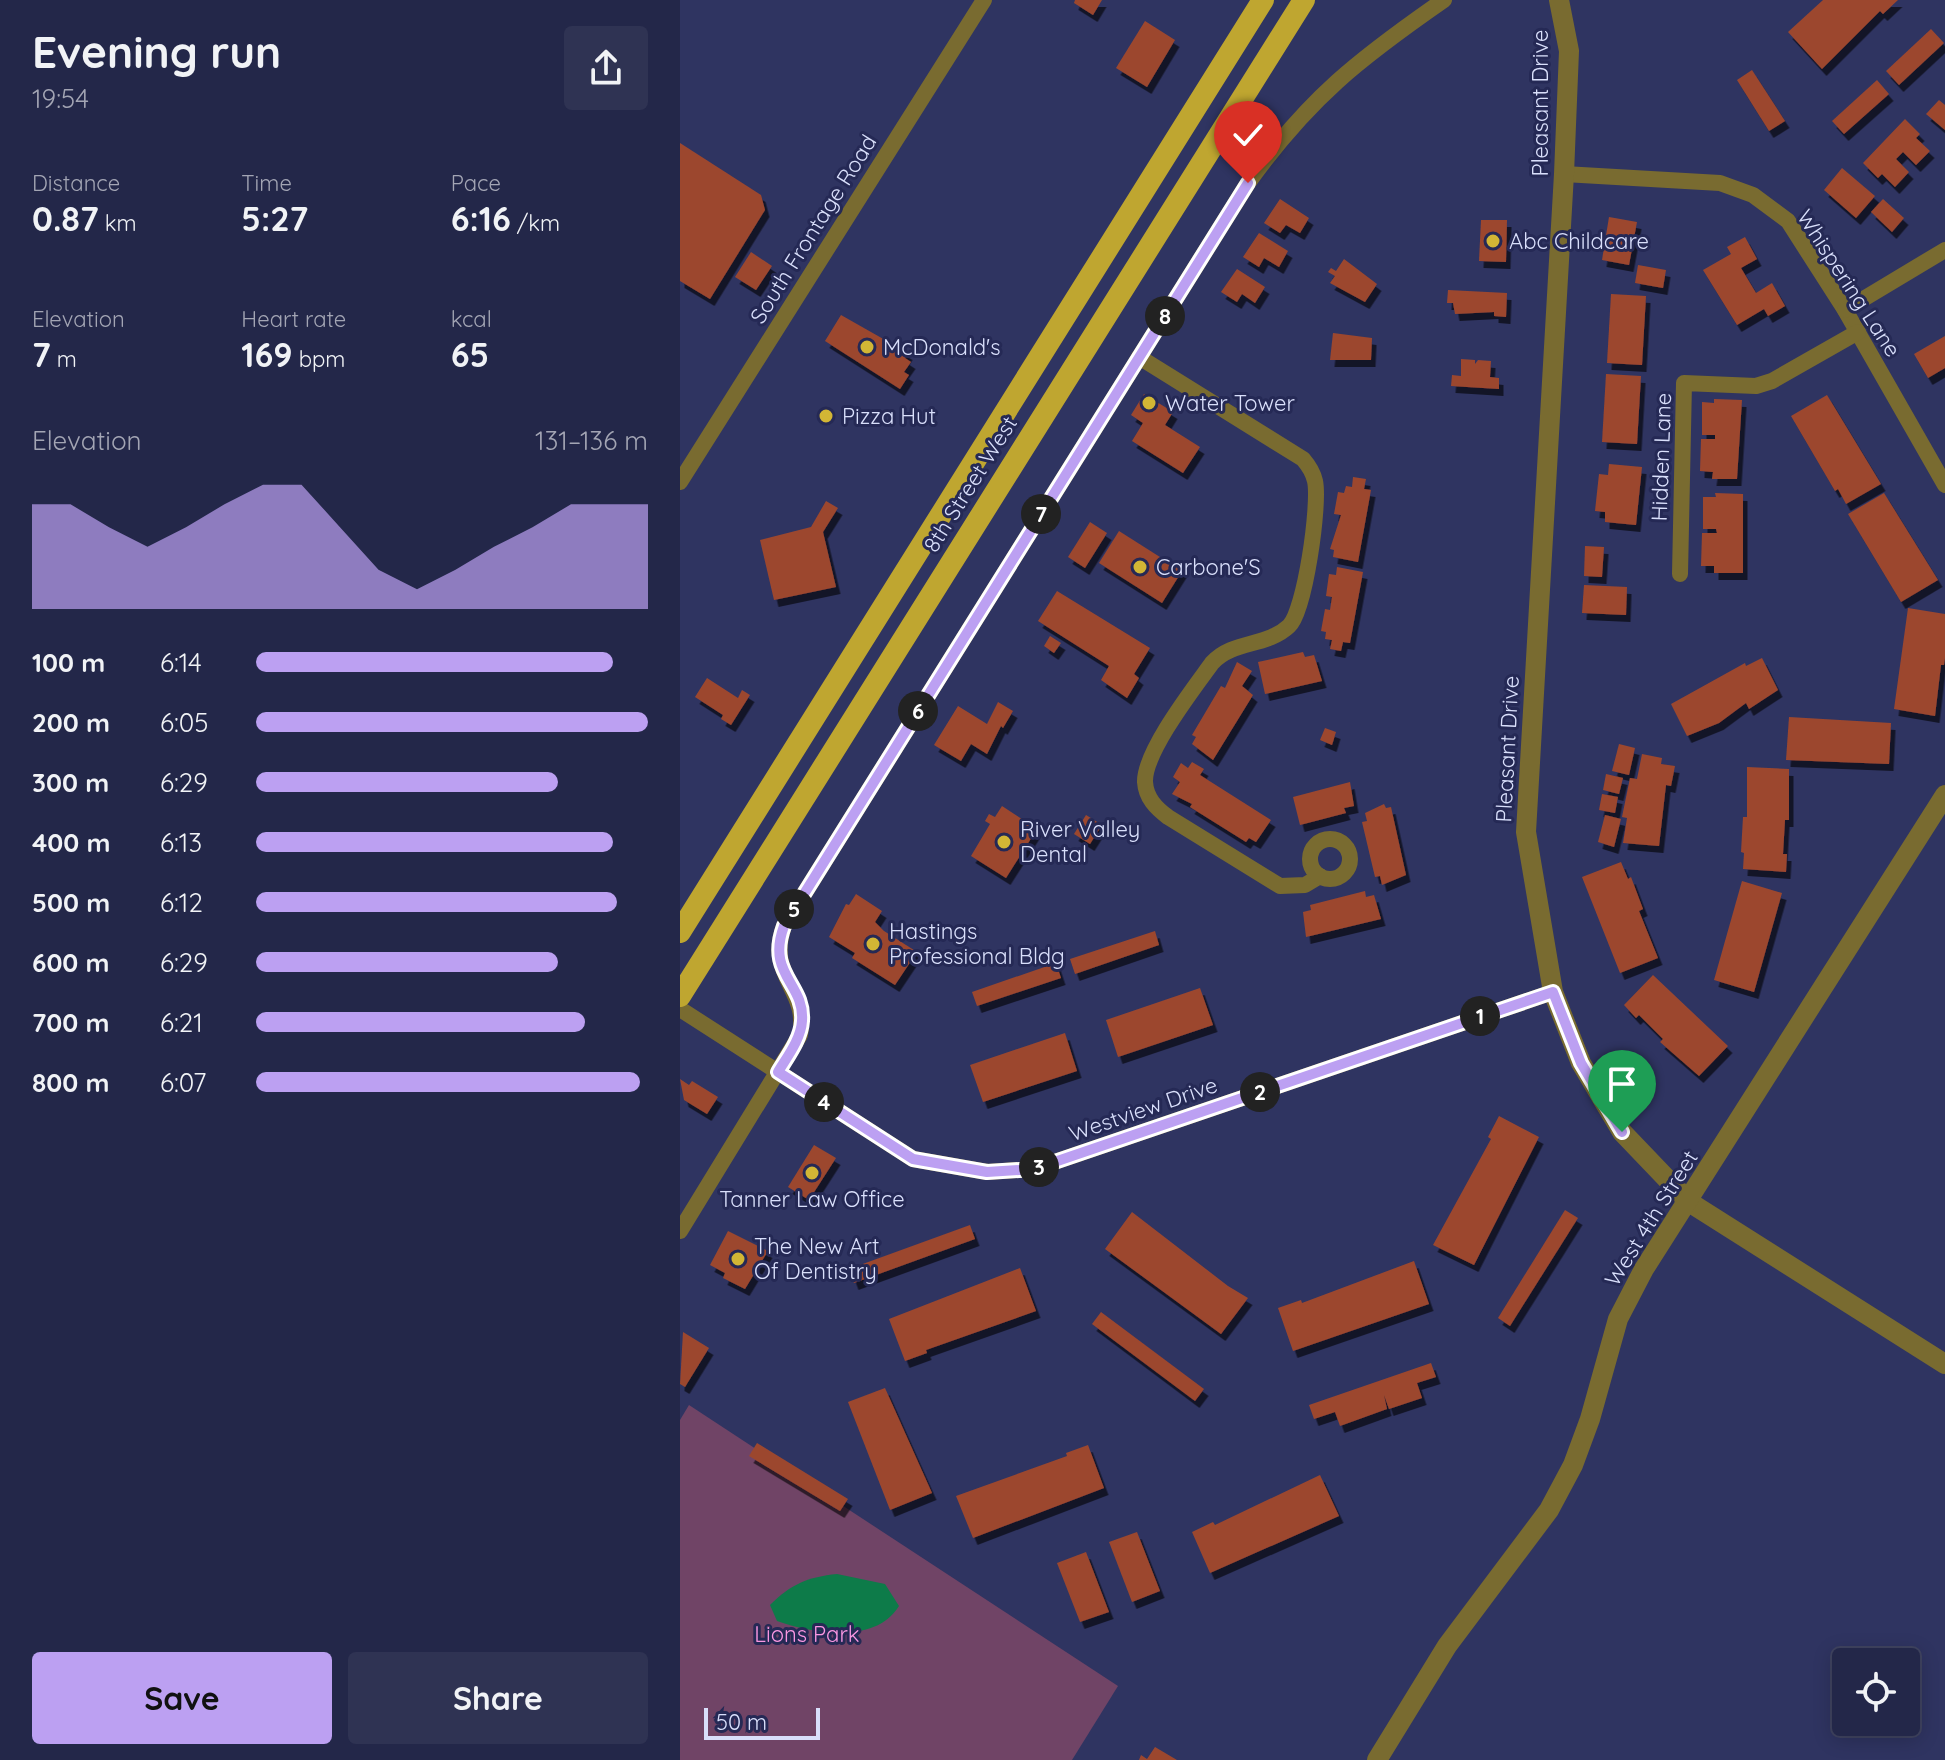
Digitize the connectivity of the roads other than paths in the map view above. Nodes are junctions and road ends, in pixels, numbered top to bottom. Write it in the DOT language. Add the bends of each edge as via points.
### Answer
graph roads {
  1 [pos="984,0"];
  2 [pos="1263,0"];
  3 [pos="1304,0"];
  4 [pos="1444,0"];
  5 [pos="1559,0"];
  6 [pos="1564,174"];
  7 [pos="1945,250"];
  8 [pos="1845,310"];
  9 [pos="1858,332"];
  10 [pos="1139,357"];
  11 [pos="680,482"];
  12 [pos="1945,485"];
  13 [pos="1680,574"];
  14 [pos="1945,795"];
  15 [pos="1320,876"];
  16 [pos="680,932"];
  17 [pos="1553,992"];
  18 [pos="680,996"];
  19 [pos="680,1009"];
  20 [pos="778,1072"];
  21 [pos="1689,1202"];
  22 [pos="680,1231"];
  23 [pos="1945,1364"];
  24 [pos="1377,1760"];
  1 -- 11 [label="street, South Frontage Road"];
  2 -- 16 [label="highway, 8th Street West"];
  3 -- 18 [label="highway, 8th Street West"];
  4 -- 10 [label="street" via="1370,51 1286,130"];
  5 -- 6 [label="street, Pleasant Drive" via="1569,51"];
  6 -- 8 [label="street, Whispering Lane" via="1720,183 1753,195 1788,221"];
  6 -- 17 [label="street, Pleasant Drive" via="1526,832"];
  7 -- 8 [label="street"];
  8 -- 9 [label="street, Whispering Lane"];
  9 -- 12 [label="street, Whispering Lane"];
  9 -- 13 [label="street, Hidden Lane" via="1756,386 1684,383"];
  10 -- 15 [label="street" via="1303,459 1316,491 1294,620 1279,633 1226,650 1212,663 1148,762 1146,789 1168,817 1280,886 1305,885"];
  10 -- 20 [label="street" via="784,926 778,960 802,1021 800,1035"];
  14 -- 21 [label="street, West 4th Street"];
  17 -- 20 [label="street, Westview Drive" via="1034,1169 987,1172 913,1159"];
  17 -- 21 [label="street, Pleasant Drive" via="1581,1063 1622,1132"];
  19 -- 20 [label="street, Westview Drive"];
  20 -- 22 [label="street"];
  21 -- 23 [label="street, Pleasant Drive"];
  21 -- 24 [label="street, West 4th Street" via="1618,1319 1590,1419 1549,1510 1447,1646"];
}
